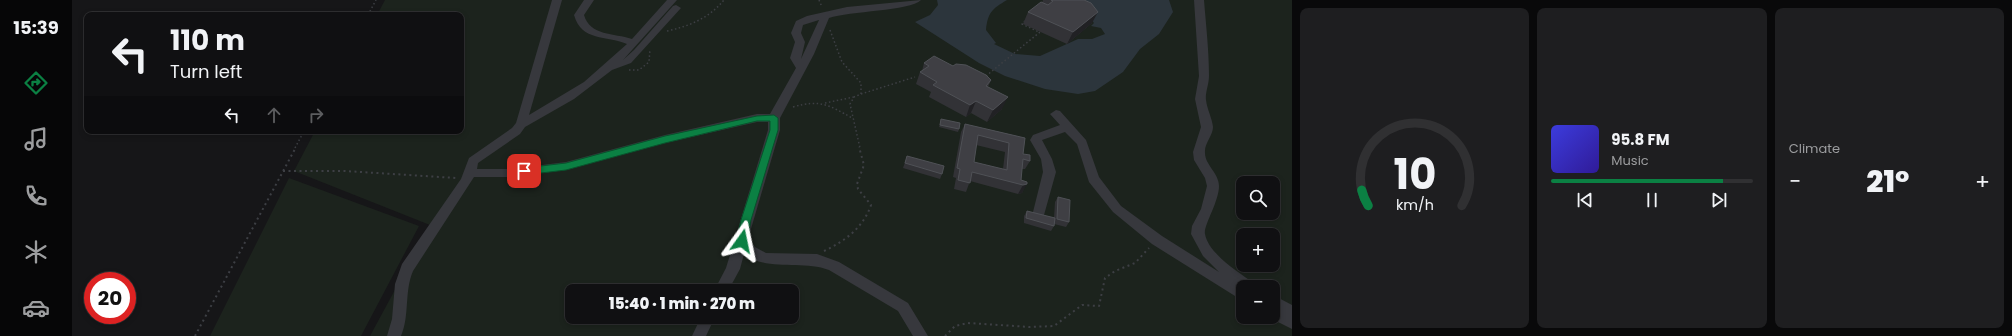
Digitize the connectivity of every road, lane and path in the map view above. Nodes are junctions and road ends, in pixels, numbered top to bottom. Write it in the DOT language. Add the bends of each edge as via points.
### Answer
graph roads {
  1 [pos="376,0"];
  2 [pos="557,0"];
  3 [pos="589,0"];
  4 [pos="724,0"];
  5 [pos="916,0"];
  6 [pos="1198,0"];
  7 [pos="674,4"];
  8 [pos="838,4"];
  9 [pos="370,12"];
  10 [pos="825,16"];
  11 [pos="1026,20"];
  12 [pos="652,35"];
  13 [pos="633,43"];
  14 [pos="610,67"];
  15 [pos="801,68"];
  16 [pos="624,71"];
  17 [pos="986,76"];
  18 [pos="915,77"];
  19 [pos="861,94"];
  20 [pos="854,98"];
  21 [pos="824,103"];
  22 [pos="1056,114"];
  23 [pos="776,115"];
  24 [pos="852,118"];
  25 [pos="521,124"];
  26 [pos="1068,127"];
  27 [pos="302,134"];
  28 [pos="282,171"];
  29 [pos="469,174"];
  30 [pos="1039,212"];
  31 [pos="1157,240"];
  32 [pos="742,241"];
  33 [pos="817,260"];
  34 [pos="1238,280"];
  35 [pos="725,284"];
  36 [pos="1236,291"];
  37 [pos="1280,305"];
  38 [pos="1292,313"];
  39 [pos="1280,316"];
  40 [pos="705,324"];
  41 [pos="1292,324"];
  42 [pos="195,336"];
  43 [pos="394,336"];
  44 [pos="699,336"];
  45 [pos="921,336"];
  46 [pos="945,336"];
  1 -- 9 [label="path"];
  2 -- 25 [label="lane"];
  3 -- 13 [label="lane" via="579,15 583,25 600,34"];
  4 -- 12 [label="path" via="698,23"];
  5 -- 10 [label="lane"];
  6 -- 34 [label="lane" via="1204,76 1200,98 1207,127 1200,142 1198,155 1213,188 1198,232 1216,262"];
  7 -- 12 [label="lane"];
  7 -- 13 [label="lane"];
  8 -- 10 [label="lane"];
  10 -- 15 [label="lane"];
  10 -- 15 [label="lane" via="799,23 796,33 800,42 795,58"];
  10 -- 19 [label="path" via="838,56 861,80"];
  11 -- 17 [label="path" via="1022,24 1040,32"];
  12 -- 14 [label="lane" via="624,65"];
  12 -- 16 [label="path" via="649,62 639,70"];
  13 -- 14 [label="lane"];
  14 -- 25 [label="lane" via="575,93"];
  15 -- 23 [label="lane"];
  18 -- 19 [label="path"];
  19 -- 20 [label="path"];
  20 -- 21 [label="path"];
  20 -- 24 [label="path" via="850,104"];
  21 -- 23 [label="path" via="809,102"];
  21 -- 24 [label="path"];
  22 -- 26 [label="lane"];
  23 -- 29 [label="lane" via="566,166"];
  23 -- 32 [label="lane"];
  24 -- 33 [label="path" via="864,165 857,184 858,189 870,201 870,208 857,230 845,241 822,252"];
  25 -- 29 [label="lane" via="516,131 476,158 470,166"];
  26 -- 30 [label="lane" via="1036,140 1049,164"];
  26 -- 31 [label="lane" via="1082,143 1090,162 1093,179 1106,196 1133,223"];
  27 -- 28 [label="path"];
  28 -- 29 [label="path" via="345,171 453,178"];
  28 -- 42 [label="path"];
  29 -- 43 [label="lane" via="402,276 401,318"];
  31 -- 36 [label="lane"];
  31 -- 46 [label="path" via="1135,263 1105,278 1099,306 1082,305 1054,326 968,323 954,326"];
  32 -- 33 [label="lane" via="750,251 765,258"];
  32 -- 35 [label="lane" via="733,269"];
  33 -- 45 [label="lane" via="834,266 902,307 908,312"];
  37 -- 38 [label="lane"];
  39 -- 41 [label="lane"];
  40 -- 44 [label="lane"];
}
